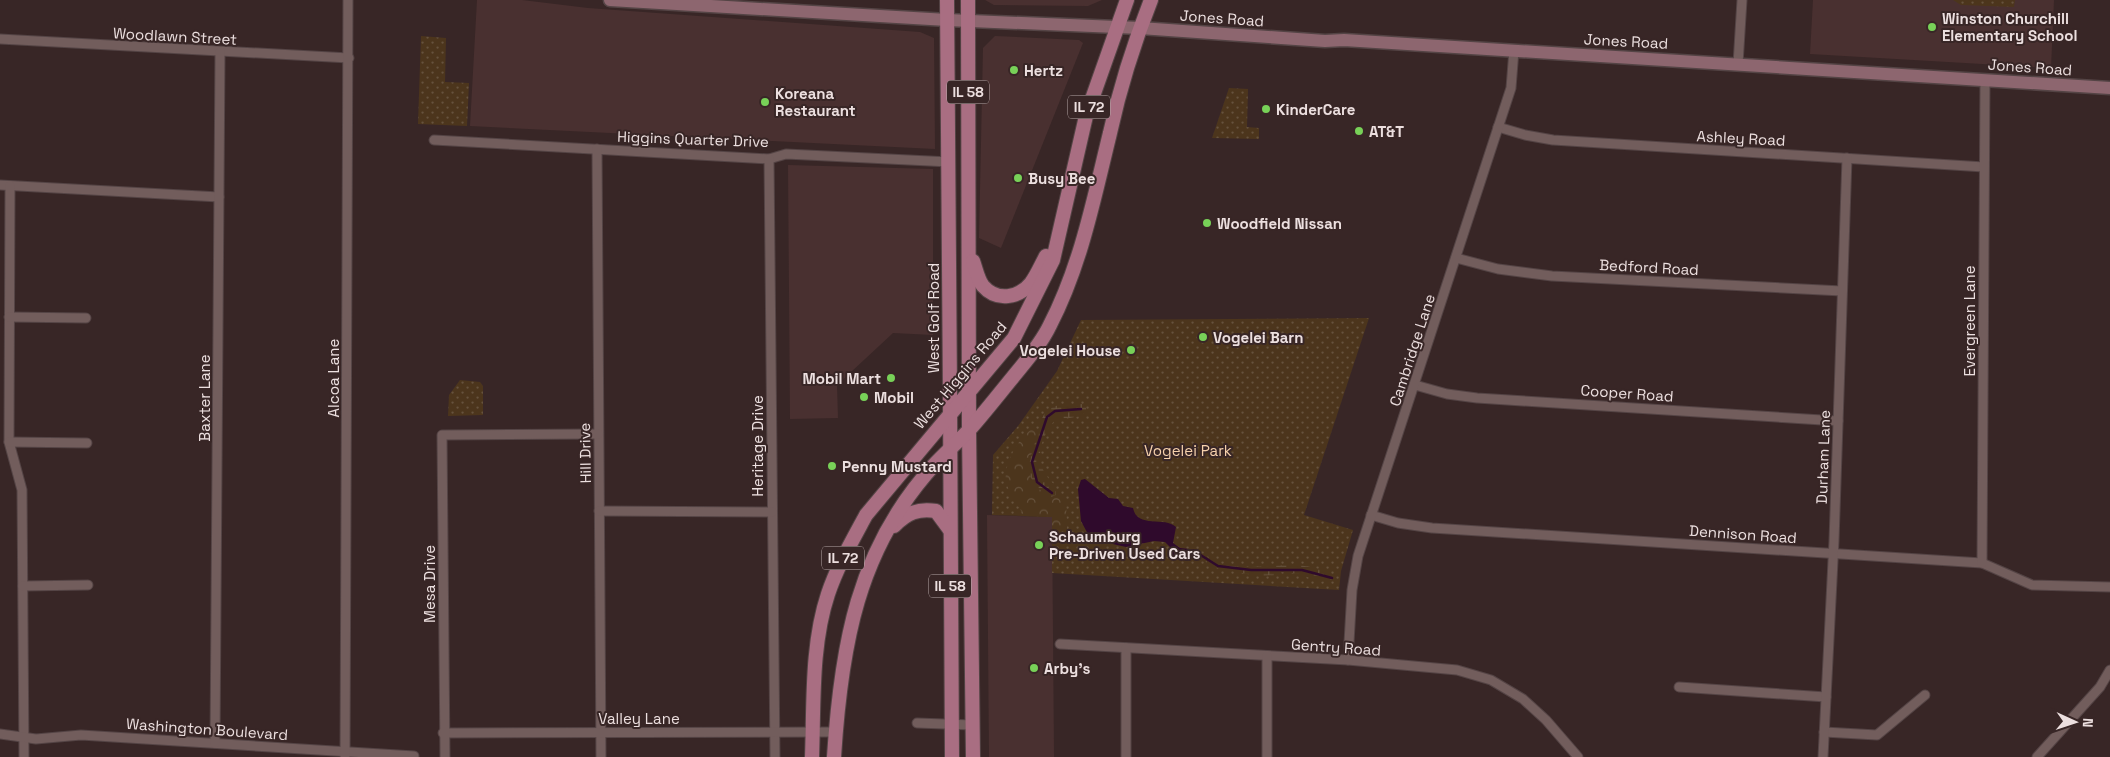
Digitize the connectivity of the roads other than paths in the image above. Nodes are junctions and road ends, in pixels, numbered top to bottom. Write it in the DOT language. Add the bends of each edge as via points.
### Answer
graph roads {
  1 [pos="348,0"];
  2 [pos="610,0"];
  3 [pos="947,0"];
  4 [pos="968,0"];
  5 [pos="1127,0"];
  6 [pos="1151,0"];
  7 [pos="1742,0"];
  8 [pos="729,3"];
  9 [pos="947,20"];
  10 [pos="967,21"];
  11 [pos="1116,27"];
  12 [pos="1140,28"];
  13 [pos="0,39"];
  14 [pos="1514,50"];
  15 [pos="220,52"];
  16 [pos="349,58"];
  17 [pos="1738,64"];
  18 [pos="1986,80"];
  19 [pos="2110,88"];
  20 [pos="1498,127"];
  21 [pos="434,140"];
  22 [pos="597,149"];
  23 [pos="1847,158"];
  24 [pos="768,159"];
  25 [pos="950,162"];
  26 [pos="1984,167"];
  27 [pos="0,185"];
  28 [pos="10,186"];
  29 [pos="219,197"];
  30 [pos="1060,228"];
  31 [pos="969,252"];
  32 [pos="1456,258"];
  33 [pos="1842,291"];
  34 [pos="10,317"];
  35 [pos="86,318"];
  36 [pos="1415,384"];
  37 [pos="969,391"];
  38 [pos="948,415"];
  39 [pos="1838,420"];
  40 [pos="969,430"];
  41 [pos="598,434"];
  42 [pos="9,442"];
  43 [pos="87,443"];
  44 [pos="950,448"];
  45 [pos="599,511"];
  46 [pos="772,512"];
  47 [pos="1372,515"];
  48 [pos="950,530"];
  49 [pos="884,538"];
  50 [pos="1834,554"];
  51 [pos="1982,563"];
  52 [pos="88,585"];
  53 [pos="23,586"];
  54 [pos="2110,587"];
  55 [pos="1060,644"];
  56 [pos="1126,648"];
  57 [pos="1267,656"];
  58 [pos="1348,660"];
  59 [pos="2110,670"];
  60 [pos="1679,687"];
  61 [pos="1925,695"];
  62 [pos="1826,697"];
  63 [pos="917,723"];
  64 [pos="952,724"];
  65 [pos="972,724"];
  66 [pos="601,732"];
  67 [pos="775,732"];
  68 [pos="813,732"];
  69 [pos="835,732"];
  70 [pos="1824,732"];
  71 [pos="443,733"];
  72 [pos="0,734"];
  73 [pos="22,738"];
  74 [pos="216,743"];
  75 [pos="345,755"];
  76 [pos="414,756"];
  77 [pos="24,757"];
  78 [pos="445,757"];
  79 [pos="601,757"];
  80 [pos="775,757"];
  81 [pos="812,757"];
  82 [pos="834,757"];
  83 [pos="952,757"];
  84 [pos="973,757"];
  85 [pos="1126,757"];
  86 [pos="1267,757"];
  87 [pos="1578,757"];
  88 [pos="1823,757"];
  89 [pos="2037,757"];
  1 -- 16 [label="street, Alcoa Lane"];
  2 -- 8 [label="street, Jones Road"];
  3 -- 9 [label="main road, West Golf Road / IL 58"];
  4 -- 10 [label="main road, IL 58"];
  5 -- 11 [label="main road, West Higgins Road / IL 72"];
  6 -- 12 [label="main road, IL 72"];
  7 -- 17 [label="street"];
  8 -- 9 [label="street, Jones Road"];
  9 -- 10 [label="street, Jones Road"];
  9 -- 25 [label="main road, West Golf Road / IL 58"];
  10 -- 11 [label="street, Jones Road"];
  10 -- 31 [label="main road, IL 58"];
  11 -- 12 [label="street, Jones Road"];
  11 -- 30 [label="main road, West Higgins Road / IL 72" via="1086,116"];
  12 -- 14 [label="street, Jones Road"];
  12 -- 40 [label="main road, IL 72" via="1120,91 1088,226 1050,327"];
  13 -- 15 [label="street, Woodlawn Street"];
  14 -- 17 [label="street, Jones Road"];
  14 -- 20 [label="street, Cambridge Lane" via="1511,88"];
  15 -- 16 [label="street, Woodlawn Street"];
  15 -- 29 [label="street, Baxter Lane"];
  16 -- 75 [label="street, Alcoa Lane"];
  17 -- 18 [label="street, Jones Road"];
  18 -- 19 [label="street, Jones Road"];
  18 -- 26 [label="street, Evergreen Lane"];
  20 -- 23 [label="street, Ashley Road" via="1553,140"];
  20 -- 32 [label="street, Cambridge Lane"];
  21 -- 22 [label="street, Higgins Quarter Drive"];
  22 -- 24 [label="street, Higgins Quarter Drive"];
  22 -- 41 [label="street, Hill Drive"];
  23 -- 26 [label="street, Ashley Road"];
  23 -- 33 [label="street, Durham Lane"];
  24 -- 25 [label="street, Higgins Quarter Drive" via="786,154"];
  24 -- 46 [label="street, Heritage Drive"];
  25 -- 38 [label="main road, West Golf Road / IL 58"];
  26 -- 51 [label="street, Evergreen Lane"];
  27 -- 28 [label="street"];
  28 -- 29 [label="street"];
  28 -- 34 [label="street"];
  29 -- 74 [label="street, Baxter Lane"];
  30 -- 31 [label="main road" via="1030,284 1013,296 1001,296 986,289 978,278"];
  30 -- 37 [label="main road, West Higgins Road / IL 72" via="1053,260 1026,318 1014,338"];
  31 -- 37 [label="main road, IL 58"];
  32 -- 33 [label="street, Bedford Road" via="1498,269 1552,276"];
  32 -- 36 [label="street, Cambridge Lane"];
  33 -- 39 [label="street, Durham Lane"];
  34 -- 35 [label="street"];
  34 -- 42 [label="street"];
  36 -- 39 [label="street, Cooper Road" via="1447,394 1477,398"];
  36 -- 47 [label="street, Cambridge Lane"];
  37 -- 38 [label="main road, West Higgins Road / IL 72"];
  37 -- 40 [label="main road, IL 58"];
  38 -- 44 [label="main road, West Golf Road / IL 58"];
  38 -- 68 [label="main road, West Higgins Road / IL 72" via="866,515 847,549 828,595 819,640 814,677"];
  39 -- 50 [label="street, Durham Lane"];
  40 -- 44 [label="main road, IL 72"];
  40 -- 65 [label="main road, IL 58"];
  41 -- 45 [label="street, Hill Drive"];
  41 -- 71 [label="street, Mesa Drive" via="442,435"];
  42 -- 43 [label="street"];
  42 -- 53 [label="street" via="22,490"];
  44 -- 48 [label="main road, West Golf Road / IL 58"];
  44 -- 49 [label="main road, IL 72" via="906,501"];
  45 -- 46 [label="street"];
  45 -- 66 [label="street, Hill Drive"];
  46 -- 67 [label="street, Heritage Drive"];
  47 -- 50 [label="street, Dennison Road" via="1432,528"];
  47 -- 58 [label="street, Cambridge Lane" via="1353,578"];
  48 -- 49 [label="main road" via="936,511 918,509 904,517"];
  48 -- 64 [label="main road, West Golf Road / IL 58"];
  49 -- 69 [label="main road, IL 72" via="872,559 854,610 842,663"];
  50 -- 51 [label="street, Dennison Road"];
  50 -- 62 [label="street, Durham Lane"];
  51 -- 54 [label="street, Dennison Road" via="2032,585"];
  52 -- 53 [label="street"];
  53 -- 73 [label="street"];
  55 -- 56 [label="street, Gentry Road"];
  56 -- 57 [label="street, Gentry Road"];
  56 -- 85 [label="street"];
  57 -- 58 [label="street, Gentry Road"];
  57 -- 86 [label="street"];
  58 -- 87 [label="street, Gentry Road" via="1457,670 1491,680 1532,706"];
  59 -- 89 [label="street" via="2100,687"];
  60 -- 62 [label="street"];
  61 -- 70 [label="street" via="1877,735"];
  62 -- 70 [label="street, Durham Lane"];
  63 -- 64 [label="street"];
  64 -- 65 [label="street"];
  64 -- 83 [label="main road, West Golf Road / IL 58"];
  65 -- 84 [label="main road, IL 58"];
  66 -- 67 [label="street, Valley Lane"];
  66 -- 71 [label="street, Valley Lane"];
  66 -- 79 [label="street, Hill Drive"];
  67 -- 68 [label="street, Valley Lane"];
  67 -- 80 [label="street, Heritage Drive"];
  68 -- 69 [label="street, Valley Lane"];
  68 -- 81 [label="main road, West Higgins Road / IL 72"];
  69 -- 82 [label="main road, IL 72"];
  70 -- 88 [label="street, Durham Lane"];
  71 -- 78 [label="street, Mesa Drive"];
  72 -- 73 [label="street, Washington Boulevard"];
  73 -- 74 [label="street, Washington Boulevard" via="81,735"];
  73 -- 77 [label="street"];
  74 -- 75 [label="street, Washington Boulevard"];
  75 -- 76 [label="street, Washington Boulevard"];
}
